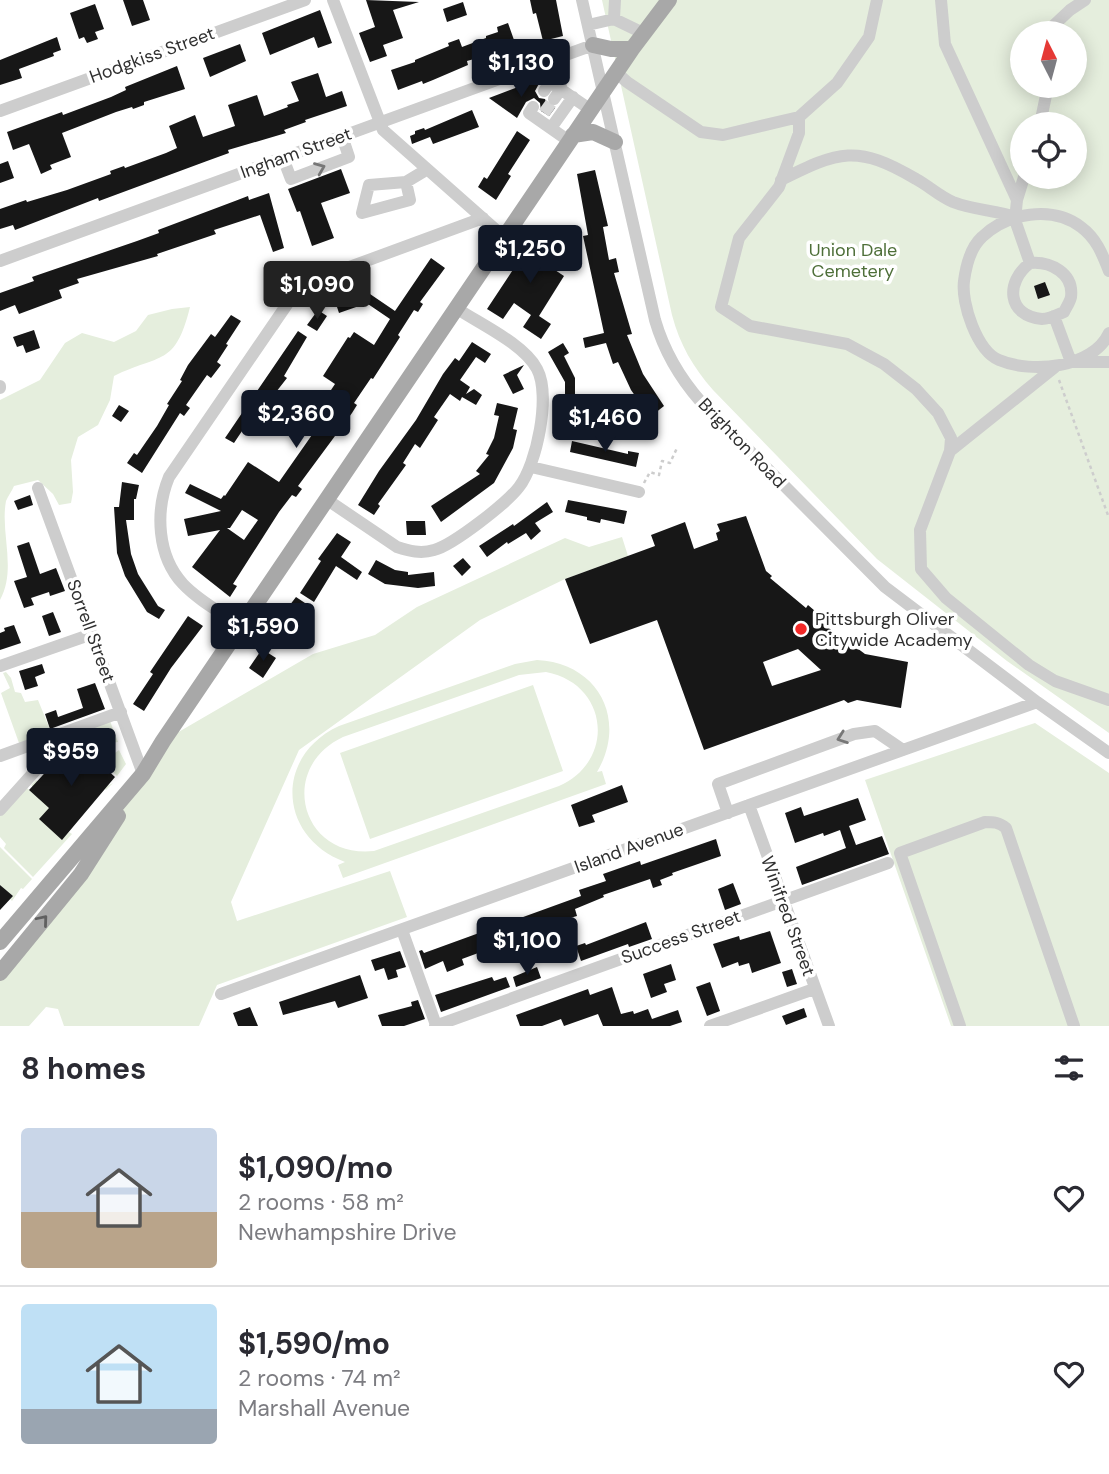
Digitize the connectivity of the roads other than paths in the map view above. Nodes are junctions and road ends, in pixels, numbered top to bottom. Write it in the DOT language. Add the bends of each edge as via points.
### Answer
graph roads {
  1 [pos="305,0"];
  2 [pos="333,0"];
  3 [pos="582,0"];
  4 [pos="615,0"];
  5 [pos="669,0"];
  6 [pos="877,0"];
  7 [pos="941,0"];
  8 [pos="1085,0"];
  9 [pos="614,19"];
  10 [pos="1058,21"];
  11 [pos="588,25"];
  12 [pos="643,33"];
  13 [pos="593,45"];
  14 [pos="632,49"];
  15 [pos="560,57"];
  16 [pos="616,72"];
  17 [pos="603,91"];
  18 [pos="558,94"];
  19 [pos="591,110"];
  20 [pos="0,111"];
  21 [pos="538,113"];
  22 [pos="799,117"];
  23 [pos="379,123"];
  24 [pos="551,128"];
  25 [pos="342,136"];
  26 [pos="571,138"];
  27 [pos="615,142"];
  28 [pos="284,158"];
  29 [pos="426,170"];
  30 [pos="781,180"];
  31 [pos="406,182"];
  32 [pos="1020,189"];
  33 [pos="1017,200"];
  34 [pos="1016,217"];
  35 [pos="483,218"];
  36 [pos="504,237"];
  37 [pos="0,261"];
  38 [pos="1030,262"];
  39 [pos="1109,271"];
  40 [pos="456,308"];
  41 [pos="1054,316"];
  42 [pos="1109,333"];
  43 [pos="1071,362"];
  44 [pos="1109,362"];
  45 [pos="1055,367"];
  46 [pos="950,451"];
  47 [pos="531,467"];
  48 [pos="38,488"];
  49 [pos="639,492"];
  50 [pos="326,499"];
  51 [pos="241,626"];
  52 [pos="92,634"];
  53 [pos="0,667"];
  54 [pos="1109,700"];
  55 [pos="1037,702"];
  56 [pos="121,712"];
  57 [pos="73,730"];
  58 [pos="903,750"];
  59 [pos="1109,753"];
  60 [pos="0,756"];
  61 [pos="143,774"];
  62 [pos="749,805"];
  63 [pos="0,810"];
  64 [pos="728,813"];
  65 [pos="888,863"];
  66 [pos="782,900"];
  67 [pos="402,930"];
  68 [pos="0,942"];
  69 [pos="0,973"];
  70 [pos="814,989"];
  71 [pos="221,994"];
  72 [pos="436,1026"];
  73 [pos="710,1026"];
  74 [pos="830,1026"];
  75 [pos="960,1026"];
  76 [pos="1074,1026"];
  1 -- 20 [label="street, Hodgkiss Street"];
  2 -- 23 [label="street"];
  3 -- 11 [label="street, Brighton Road"];
  4 -- 9 [label="street"];
  5 -- 12 [label="main road"];
  6 -- 22 [label="street" via="869,37 837,83"];
  7 -- 33 [label="street" via="945,44"];
  8 -- 10 [label="street"];
  9 -- 11 [label="street"];
  9 -- 12 [label="street"];
  11 -- 13 [label="street, Brighton Road"];
  12 -- 14 [label="main road"];
  13 -- 14 [label="main road"];
  13 -- 15 [label="street, Ingham Street"];
  13 -- 17 [label="street, Brighton Road"];
  14 -- 16 [label="main road"];
  15 -- 18 [label="street"];
  15 -- 23 [label="street, Ingham Street"];
  16 -- 17 [label="main road"];
  16 -- 22 [label="street" via="701,132 723,135"];
  17 -- 19 [label="main road"];
  17 -- 27 [label="street, Brighton Road"];
  18 -- 19 [label="street"];
  18 -- 24 [label="street"];
  19 -- 26 [label="main road"];
  21 -- 24 [label="street"];
  22 -- 30 [label="street" via="799,133"];
  23 -- 25 [label="street, Ingham Street"];
  23 -- 29 [label="street"];
  24 -- 26 [label="street"];
  25 -- 28 [label="street, Ingham Street"];
  28 -- 25 [label="street, one-way" via="291,180 349,157"];
  26 -- 27 [label="main road" via="593,132"];
  26 -- 36 [label="main road"];
  27 -- 55 [label="street, Brighton Road" via="660,339 689,388 885,587"];
  28 -- 37 [label="street, Ingham Street"];
  29 -- 31 [label="street"];
  29 -- 35 [label="street"];
  30 -- 34 [label="street" via="844,154 864,156 888,163 951,201"];
  30 -- 46 [label="street" via="739,239 721,307 750,327 847,344 884,364 939,413 951,438"];
  32 -- 33 [label="street"];
  33 -- 34 [label="street"];
  34 -- 38 [label="street"];
  34 -- 39 [label="street" via="1045,214 1071,220 1099,246"];
  34 -- 45 [label="street" via="996,226 975,246 964,281 968,318 998,360"];
  35 -- 36 [label="street"];
  35 -- 51 [label="street" via="302,288 170,477 160,514 162,542 171,566 191,592"];
  36 -- 40 [label="main road"];
  38 -- 41 [label="street" via="1058,268 1068,279 1071,297 1064,313"];
  38 -- 41 [label="street" via="1018,272 1012,287 1015,302 1027,316"];
  40 -- 47 [label="street" via="523,352 538,371 542,408"];
  40 -- 50 [label="main road"];
  41 -- 43 [label="street"];
  42 -- 43 [label="street" via="1100,348"];
  43 -- 44 [label="street"];
  43 -- 45 [label="street"];
  45 -- 46 [label="street"];
  46 -- 54 [label="street" via="920,530 921,569 946,598 1029,666 1063,685"];
  47 -- 49 [label="street"];
  47 -- 50 [label="street" via="519,488 495,510 443,546 425,552 397,547"];
  48 -- 52 [label="street, Sorrell Street"];
  50 -- 51 [label="main road"];
  51 -- 61 [label="main road"];
  52 -- 53 [label="street"];
  52 -- 56 [label="street, Sorrell Street"];
  55 -- 58 [label="street, Island Avenue"];
  55 -- 59 [label="street, Brighton Road"];
  56 -- 57 [label="street"];
  56 -- 61 [label="street, Sorrell Street"];
  57 -- 60 [label="street"];
  57 -- 63 [label="street"];
  58 -- 62 [label="street, Island Avenue"];
  58 -- 64 [label="street, one-way" via="875,731 842,738 718,784"];
  61 -- 68 [label="main road"];
  69 -- 61 [label="main road, one-way" via="81,874"];
  62 -- 64 [label="street, Island Avenue"];
  62 -- 66 [label="street, Winifred Street"];
  64 -- 67 [label="street, Island Avenue"];
  65 -- 66 [label="street, Success Street"];
  66 -- 70 [label="street, Winifred Street"];
  66 -- 72 [label="street, Success Street"];
  67 -- 71 [label="street, Island Avenue"];
  67 -- 72 [label="street"];
  70 -- 73 [label="street"];
  70 -- 74 [label="street, Winifred Street"];
  75 -- 76 [label="street" via="900,853 994,822 1006,828"];
}
